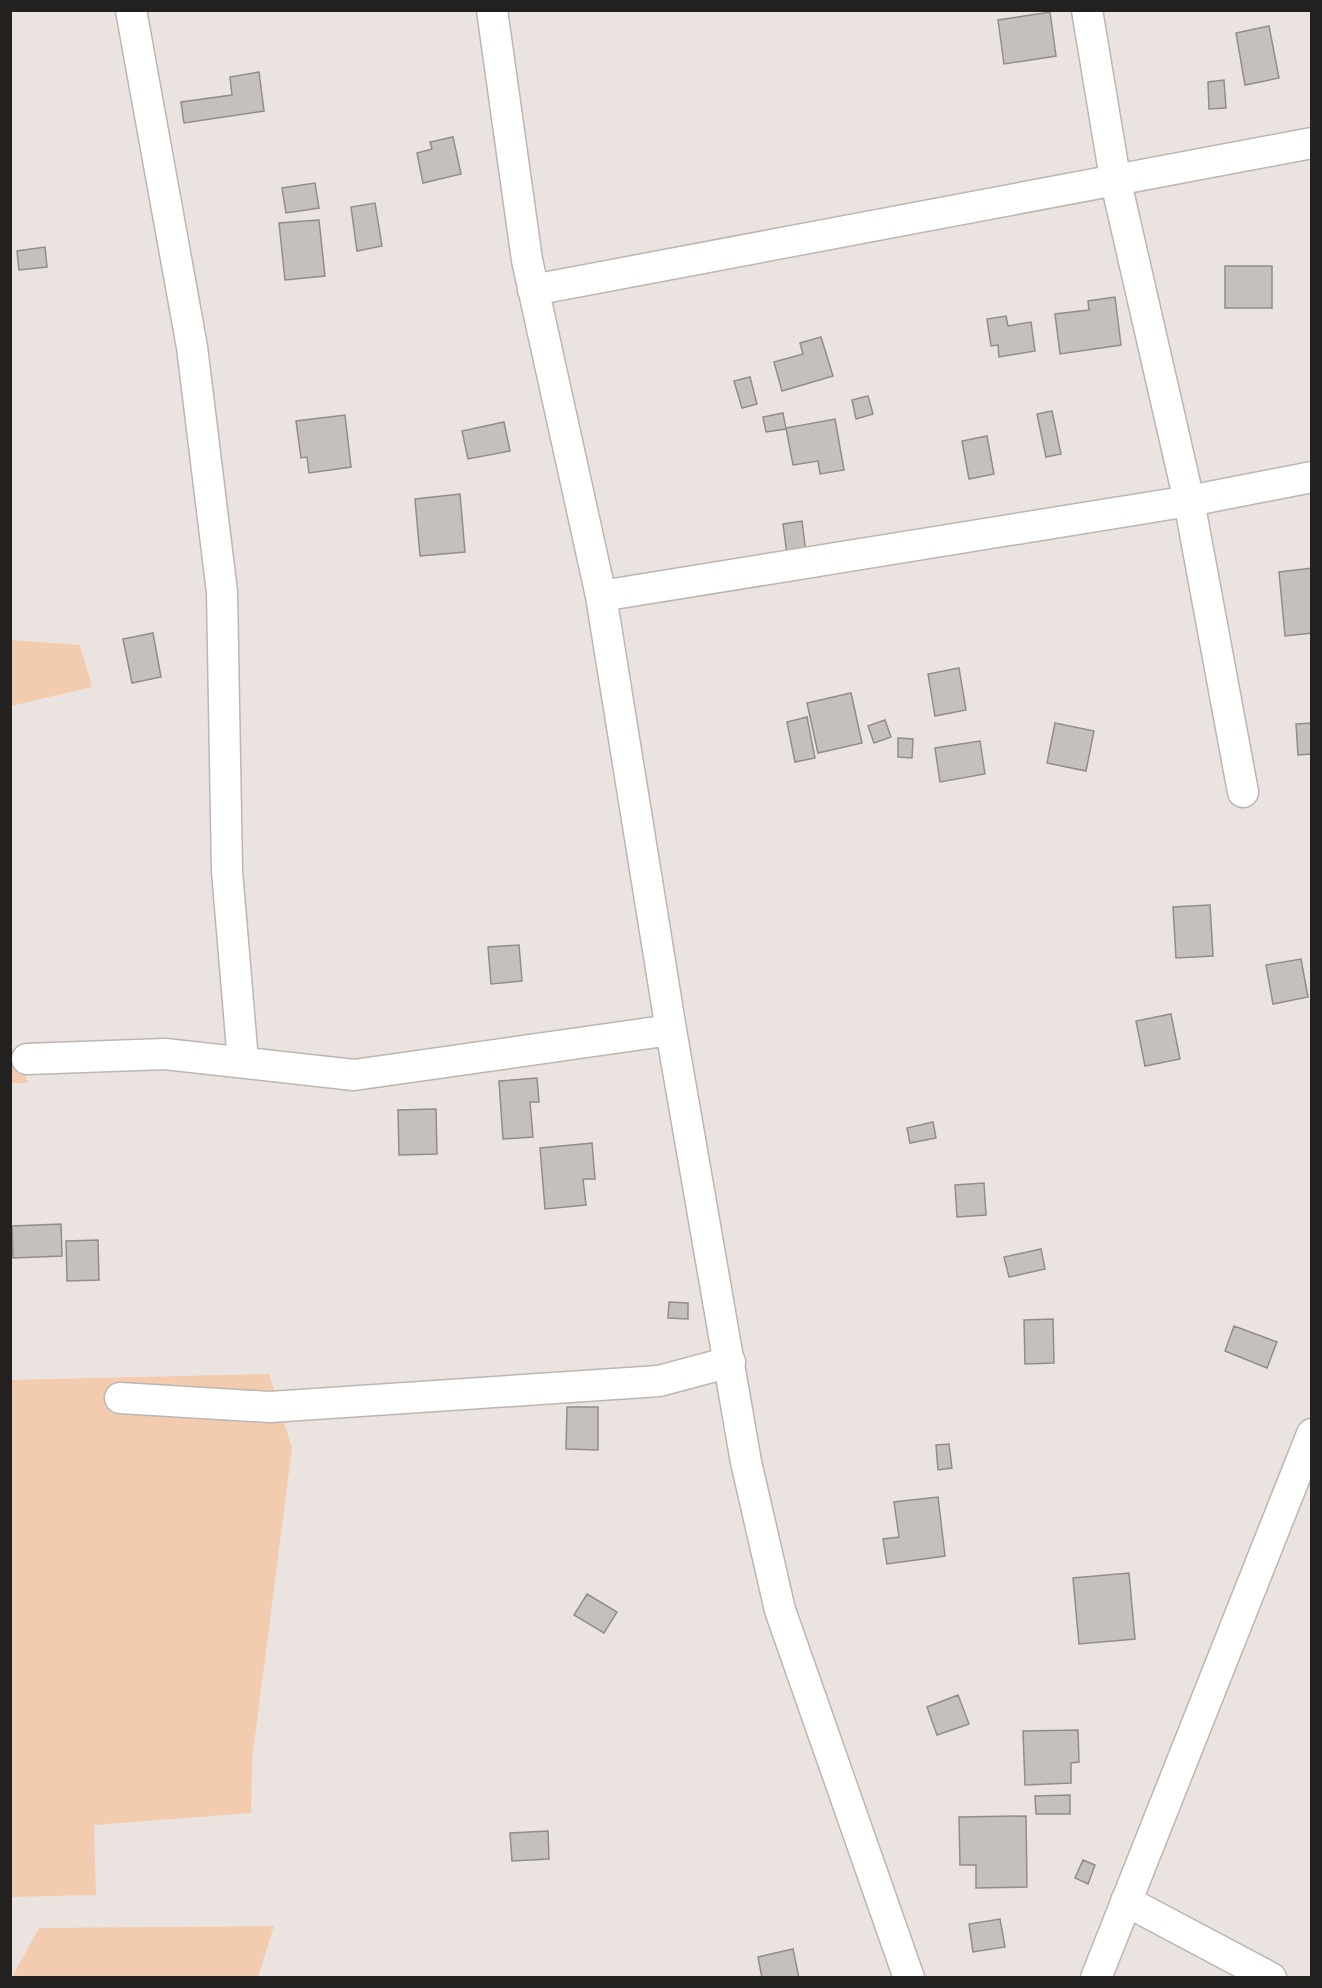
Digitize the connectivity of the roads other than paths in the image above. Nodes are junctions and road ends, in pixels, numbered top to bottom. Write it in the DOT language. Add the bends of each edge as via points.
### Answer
graph roads {
  1 [pos="131,10"];
  2 [pos="492,10"];
  3 [pos="1088,10"];
  4 [pos="1311,143"];
  5 [pos="1115,178"];
  6 [pos="533,290"];
  7 [pos="1311,477"];
  8 [pos="1189,501"];
  9 [pos="601,596"];
  10 [pos="1243,792"];
  11 [pos="671,1030"];
  12 [pos="27,1059"];
  13 [pos="243,1061"];
  14 [pos="730,1362"];
  15 [pos="120,1398"];
  16 [pos="1311,1434"];
  17 [pos="1125,1901"];
  18 [pos="909,1977"];
  19 [pos="1096,1977"];
  20 [pos="1271,1977"];
  1 -- 13 [label="street" via="192,348 222,592 227,871"];
  2 -- 6 [label="street"];
  3 -- 5 [label="street"];
  4 -- 5 [label="street"];
  5 -- 6 [label="street"];
  5 -- 8 [label="street"];
  6 -- 9 [label="street"];
  7 -- 8 [label="street"];
  8 -- 9 [label="street"];
  8 -- 10 [label="street"];
  9 -- 11 [label="street"];
  11 -- 13 [label="street" via="354,1075"];
  11 -- 14 [label="street"];
  12 -- 13 [label="street" via="165,1054"];
  14 -- 15 [label="street" via="658,1382 270,1407"];
  14 -- 18 [label="street" via="746,1462 780,1610"];
  16 -- 17 [label="street"];
  17 -- 19 [label="street"];
  17 -- 20 [label="street"];
}
